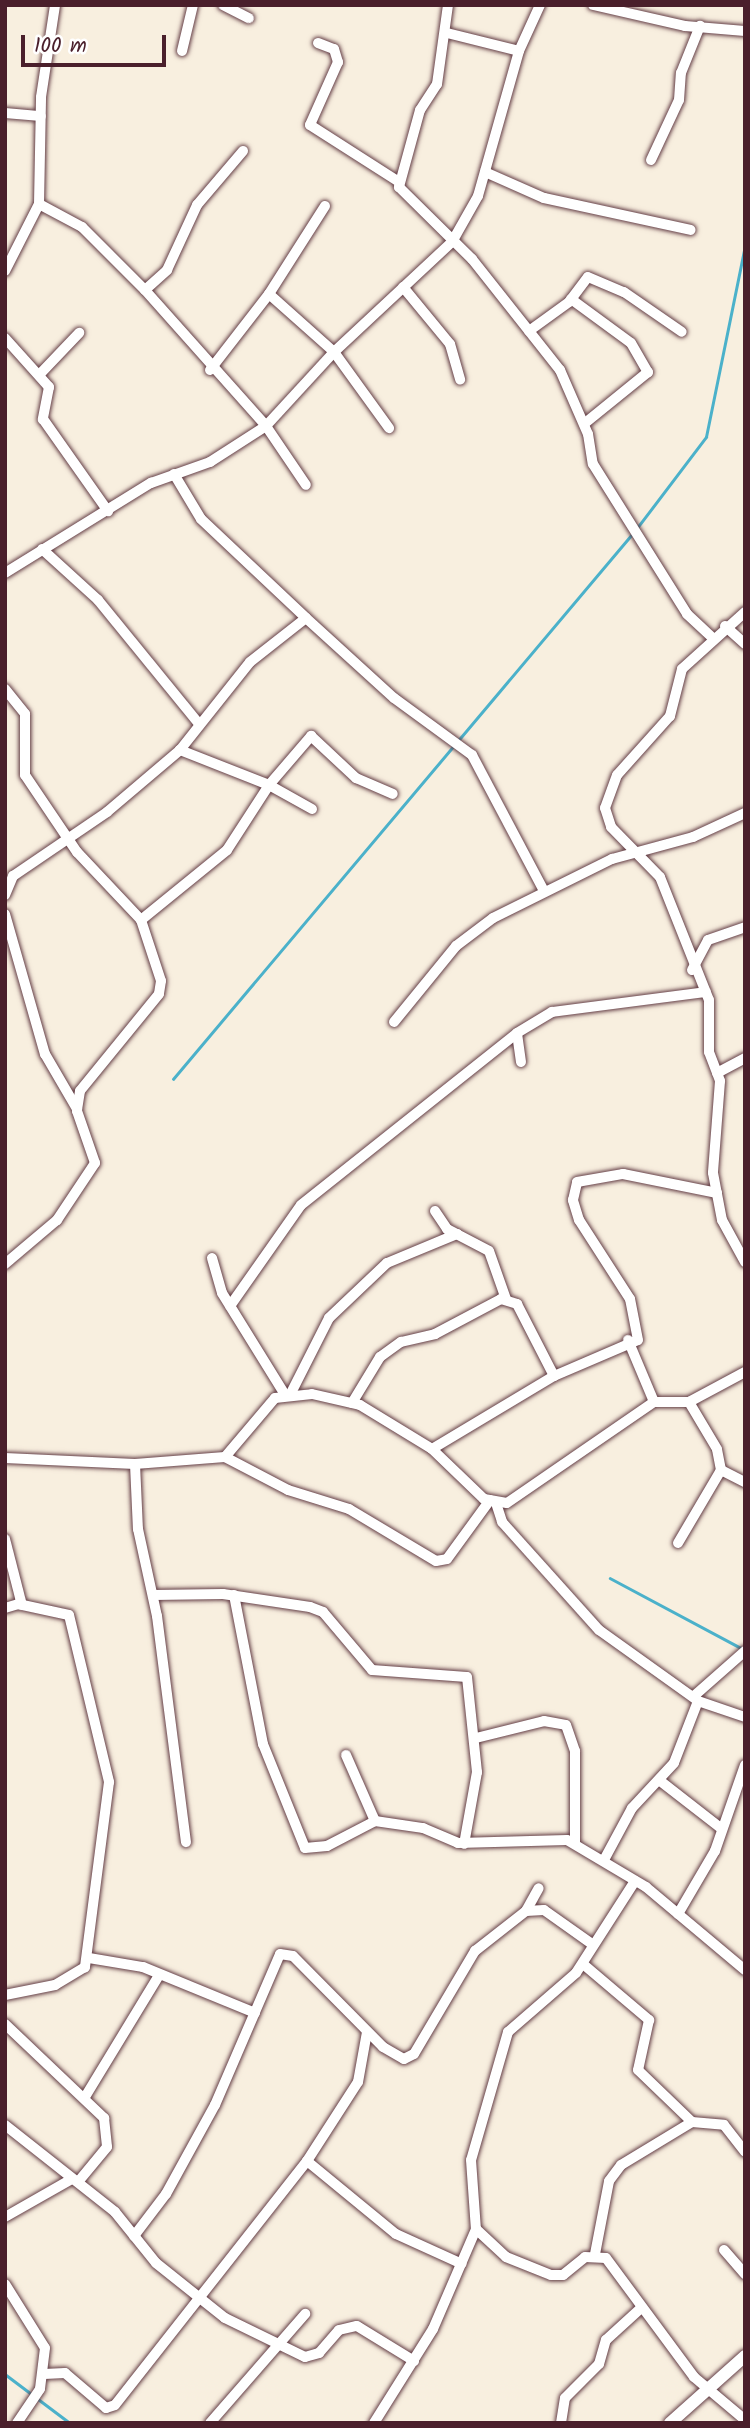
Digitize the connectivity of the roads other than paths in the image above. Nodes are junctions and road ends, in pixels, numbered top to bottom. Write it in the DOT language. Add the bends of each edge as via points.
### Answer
graph roads {
  1 [pos="54,5"];
  2 [pos="192,5"];
  3 [pos="223,5"];
  4 [pos="449,5"];
  5 [pos="540,5"];
  6 [pos="593,5"];
  7 [pos="248,18"];
  8 [pos="700,26"];
  9 [pos="745,31"];
  10 [pos="447,33"];
  11 [pos="318,43"];
  12 [pos="182,51"];
  13 [pos="519,51"];
  14 [pos="5,113"];
  15 [pos="41,117"];
  16 [pos="243,151"];
  17 [pos="651,160"];
  18 [pos="485,172"];
  19 [pos="399,182"];
  20 [pos="39,204"];
  21 [pos="325,206"];
  22 [pos="691,230"];
  23 [pos="452,242"];
  24 [pos="5,271"];
  25 [pos="403,287"];
  26 [pos="145,290"];
  27 [pos="269,295"];
  28 [pos="571,299"];
  29 [pos="529,331"];
  30 [pos="682,332"];
  31 [pos="79,333"];
  32 [pos="5,338"];
  33 [pos="334,352"];
  34 [pos="210,370"];
  35 [pos="40,374"];
  36 [pos="460,380"];
  37 [pos="584,424"];
  38 [pos="266,426"];
  39 [pos="389,428"];
  40 [pos="174,474"];
  41 [pos="306,485"];
  42 [pos="108,511"];
  43 [pos="42,549"];
  44 [pos="5,573"];
  45 [pos="745,612"];
  46 [pos="306,618"];
  47 [pos="725,626"];
  48 [pos="713,638"];
  49 [pos="745,644"];
  50 [pos="5,690"];
  51 [pos="199,724"];
  52 [pos="180,750"];
  53 [pos="269,785"];
  54 [pos="393,794"];
  55 [pos="312,809"];
  56 [pos="745,813"];
  57 [pos="68,838"];
  58 [pos="640,851"];
  59 [pos="6,888"];
  60 [pos="544,891"];
  61 [pos="5,914"];
  62 [pos="141,920"];
  63 [pos="745,927"];
  64 [pos="692,970"];
  65 [pos="706,992"];
  66 [pos="394,1022"];
  67 [pos="517,1033"];
  68 [pos="745,1058"];
  69 [pos="521,1062"];
  70 [pos="717,1073"];
  71 [pos="78,1111"];
  72 [pos="717,1193"];
  73 [pos="435,1212"];
  74 [pos="457,1234"];
  75 [pos="212,1258"];
  76 [pos="745,1262"];
  77 [pos="5,1264"];
  78 [pos="506,1299"];
  79 [pos="230,1306"];
  80 [pos="628,1340"];
  81 [pos="745,1372"];
  82 [pos="554,1376"];
  83 [pos="287,1393"];
  84 [pos="654,1402"];
  85 [pos="689,1402"];
  86 [pos="352,1403"];
  87 [pos="432,1449"];
  88 [pos="225,1457"];
  89 [pos="5,1458"];
  90 [pos="135,1464"];
  91 [pos="721,1470"];
  92 [pos="745,1482"];
  93 [pos="493,1501"];
  94 [pos="5,1539"];
  95 [pos="678,1542"];
  96 [pos="153,1595"];
  97 [pos="234,1595"];
  98 [pos="22,1605"];
  99 [pos="5,1608"];
  100 [pos="745,1651"];
  101 [pos="696,1699"];
  102 [pos="745,1717"];
  103 [pos="476,1738"];
  104 [pos="346,1755"];
  105 [pos="745,1765"];
  106 [pos="659,1780"];
  107 [pos="375,1821"];
  108 [pos="722,1829"];
  109 [pos="186,1842"];
  110 [pos="464,1843"];
  111 [pos="575,1843"];
  112 [pos="604,1860"];
  113 [pos="635,1881"];
  114 [pos="539,1888"];
  115 [pos="526,1911"];
  116 [pos="678,1914"];
  117 [pos="592,1944"];
  118 [pos="89,1958"];
  119 [pos="583,1964"];
  120 [pos="745,1970"];
  121 [pos="159,1977"];
  122 [pos="5,1995"];
  123 [pos="256,2013"];
  124 [pos="5,2024"];
  125 [pos="367,2032"];
  126 [pos="85,2097"];
  127 [pos="692,2122"];
  128 [pos="5,2124"];
  129 [pos="745,2152"];
  130 [pos="307,2161"];
  131 [pos="74,2181"];
  132 [pos="5,2217"];
  133 [pos="476,2229"];
  134 [pos="134,2236"];
  135 [pos="491,2247"];
  136 [pos="724,2250"];
  137 [pos="596,2254"];
  138 [pos="469,2255"];
  139 [pos="462,2264"];
  140 [pos="745,2274"];
  141 [pos="5,2284"];
  142 [pos="201,2299"];
  143 [pos="640,2309"];
  144 [pos="305,2314"];
  145 [pos="279,2345"];
  146 [pos="745,2356"];
  147 [pos="414,2361"];
  148 [pos="44,2374"];
  149 [pos="710,2387"];
  150 [pos="745,2420"];
  151 [pos="17,2423"];
  152 [pos="210,2423"];
  153 [pos="374,2423"];
  154 [pos="561,2423"];
  155 [pos="670,2423"];
  1 -- 15 [label="street"];
  2 -- 12 [label="street"];
  3 -- 7 [label="street"];
  4 -- 10 [label="street"];
  5 -- 13 [label="street"];
  6 -- 8 [label="street"];
  8 -- 9 [label="street"];
  8 -- 17 [label="street" via="681,73 679,100"];
  10 -- 13 [label="street"];
  10 -- 19 [label="street" via="437,84 420,110"];
  11 -- 19 [label="street" via="334,49 338,62 310,125"];
  13 -- 18 [label="street"];
  14 -- 15 [label="street"];
  15 -- 20 [label="street"];
  16 -- 26 [label="street" via="197,205 167,270"];
  18 -- 22 [label="street" via="544,198"];
  18 -- 23 [label="street"];
  19 -- 23 [label="street"];
  20 -- 24 [label="street"];
  20 -- 26 [label="street" via="82,227"];
  21 -- 27 [label="street"];
  23 -- 25 [label="street"];
  23 -- 29 [label="street"];
  25 -- 33 [label="street"];
  25 -- 36 [label="street" via="450,344"];
  26 -- 34 [label="street"];
  27 -- 33 [label="street"];
  27 -- 34 [label="street"];
  28 -- 29 [label="street"];
  28 -- 30 [label="street" via="588,277 625,292"];
  28 -- 37 [label="street" via="631,342 648,372"];
  29 -- 37 [label="street" via="569,384"];
  31 -- 35 [label="street"];
  32 -- 35 [label="street"];
  33 -- 38 [label="street"];
  33 -- 39 [label="street"];
  34 -- 38 [label="street"];
  35 -- 42 [label="street" via="49,395 43,419"];
  37 -- 48 [label="street" via="593,464 687,614"];
  38 -- 40 [label="street" via="210,462"];
  38 -- 41 [label="street"];
  40 -- 42 [label="street"];
  40 -- 46 [label="street" via="201,519"];
  42 -- 43 [label="street"];
  43 -- 44 [label="street"];
  43 -- 51 [label="street" via="61,573 98,600"];
  45 -- 47 [label="street"];
  46 -- 51 [label="street" via="250,662"];
  46 -- 60 [label="street" via="394,698 472,755"];
  47 -- 48 [label="street"];
  47 -- 49 [label="street"];
  48 -- 58 [label="street" via="682,669 664,726 609,786 611,827"];
  50 -- 57 [label="street" via="25,714 24,775"];
  51 -- 52 [label="street"];
  52 -- 53 [label="street"];
  52 -- 57 [label="street"];
  53 -- 54 [label="street" via="311,736 356,778"];
  53 -- 55 [label="street"];
  53 -- 62 [label="street" via="240,837"];
  56 -- 58 [label="street" via="693,837"];
  57 -- 59 [label="street"];
  57 -- 62 [label="street"];
  58 -- 60 [label="street"];
  58 -- 64 [label="street" via="660,877"];
  60 -- 66 [label="street" via="456,946"];
  61 -- 71 [label="street" via="45,1054"];
  62 -- 71 [label="street" via="159,994 85,1080"];
  63 -- 64 [label="street" via="708,940"];
  64 -- 65 [label="street"];
  65 -- 67 [label="street" via="572,1006 527,1022"];
  65 -- 70 [label="street"];
  67 -- 69 [label="street"];
  67 -- 79 [label="street" via="301,1205"];
  68 -- 70 [label="street"];
  70 -- 72 [label="street"];
  71 -- 77 [label="street" via="95,1163 57,1220"];
  72 -- 76 [label="street" via="722,1220"];
  72 -- 80 [label="street" via="607,1173 574,1186 579,1220 637,1314 638,1340 632,1345"];
  73 -- 74 [label="street"];
  74 -- 78 [label="street" via="489,1251"];
  74 -- 83 [label="street" via="387,1263 329,1318"];
  75 -- 79 [label="street"];
  78 -- 82 [label="street" via="517,1304"];
  78 -- 86 [label="street" via="435,1334 401,1342 380,1357"];
  79 -- 83 [label="street"];
  80 -- 82 [label="street"];
  80 -- 84 [label="street"];
  81 -- 85 [label="street"];
  82 -- 87 [label="street"];
  83 -- 86 [label="street"];
  83 -- 88 [label="street"];
  84 -- 85 [label="street"];
  84 -- 93 [label="street" via="537,1487"];
  85 -- 91 [label="street" via="717,1449"];
  86 -- 87 [label="street"];
  87 -- 93 [label="street"];
  88 -- 90 [label="street"];
  88 -- 93 [label="street" via="288,1490 349,1509 436,1560 447,1559"];
  89 -- 90 [label="street"];
  90 -- 96 [label="street" via="138,1529"];
  91 -- 92 [label="street"];
  91 -- 95 [label="street"];
  93 -- 101 [label="street" via="502,1522 599,1630"];
  94 -- 98 [label="street"];
  96 -- 97 [label="street"];
  96 -- 109 [label="street"];
  97 -- 103 [label="street" via="323,1612 372,1670 467,1677"];
  97 -- 107 [label="street" via="262,1744 305,1848 327,1846"];
  98 -- 99 [label="street"];
  98 -- 118 [label="street" via="69,1615 109,1782"];
  100 -- 101 [label="street"];
  101 -- 102 [label="street"];
  101 -- 106 [label="street" via="681,1751"];
  103 -- 110 [label="street"];
  103 -- 111 [label="street" via="544,1721 566,1725 575,1751"];
  104 -- 107 [label="street"];
  105 -- 108 [label="street"];
  106 -- 108 [label="street"];
  106 -- 112 [label="street" via="632,1808"];
  107 -- 110 [label="street"];
  108 -- 116 [label="street"];
  110 -- 111 [label="street"];
  111 -- 112 [label="street"];
  112 -- 113 [label="street"];
  113 -- 116 [label="street"];
  113 -- 117 [label="street"];
  114 -- 115 [label="street"];
  115 -- 117 [label="street" via="544,1910"];
  115 -- 125 [label="street" via="475,1951 414,2054 404,2059"];
  116 -- 120 [label="street"];
  117 -- 119 [label="street"];
  118 -- 121 [label="street" via="143,1967"];
  118 -- 122 [label="street" via="81,1971 55,1985"];
  119 -- 127 [label="street" via="649,2020 638,2070"];
  119 -- 133 [label="street" via="508,2032 471,2160"];
  121 -- 123 [label="street"];
  121 -- 126 [label="street"];
  123 -- 125 [label="street" via="278,1958 286,1953"];
  123 -- 134 [label="street" via="199,2135"];
  124 -- 126 [label="street"];
  125 -- 130 [label="street" via="358,2082"];
  126 -- 131 [label="street" via="104,2118 107,2147"];
  127 -- 129 [label="street" via="719,2122"];
  127 -- 137 [label="street" via="621,2165 609,2181"];
  128 -- 131 [label="street"];
  130 -- 139 [label="street" via="396,2234"];
  130 -- 142 [label="street"];
  131 -- 132 [label="street"];
  131 -- 134 [label="street"];
  133 -- 135 [label="street"];
  133 -- 138 [label="street"];
  134 -- 142 [label="street" via="156,2263"];
  135 -- 137 [label="street" via="555,2276"];
  135 -- 138 [label="street"];
  136 -- 140 [label="street"];
  137 -- 143 [label="street" via="606,2258"];
  138 -- 139 [label="street"];
  139 -- 147 [label="street"];
  141 -- 148 [label="street" via="34,2321 45,2348"];
  142 -- 145 [label="street"];
  142 -- 148 [label="street" via="111,2408 65,2373"];
  143 -- 149 [label="street" via="670,2338 694,2377"];
  143 -- 154 [label="street" via="606,2340 599,2364 565,2398"];
  144 -- 145 [label="street"];
  145 -- 147 [label="street" via="314,2356 339,2330 357,2326"];
  145 -- 152 [label="street"];
  146 -- 149 [label="street"];
  147 -- 153 [label="street"];
  148 -- 151 [label="street" via="34,2400"];
  149 -- 150 [label="street"];
  149 -- 155 [label="street"];
}
